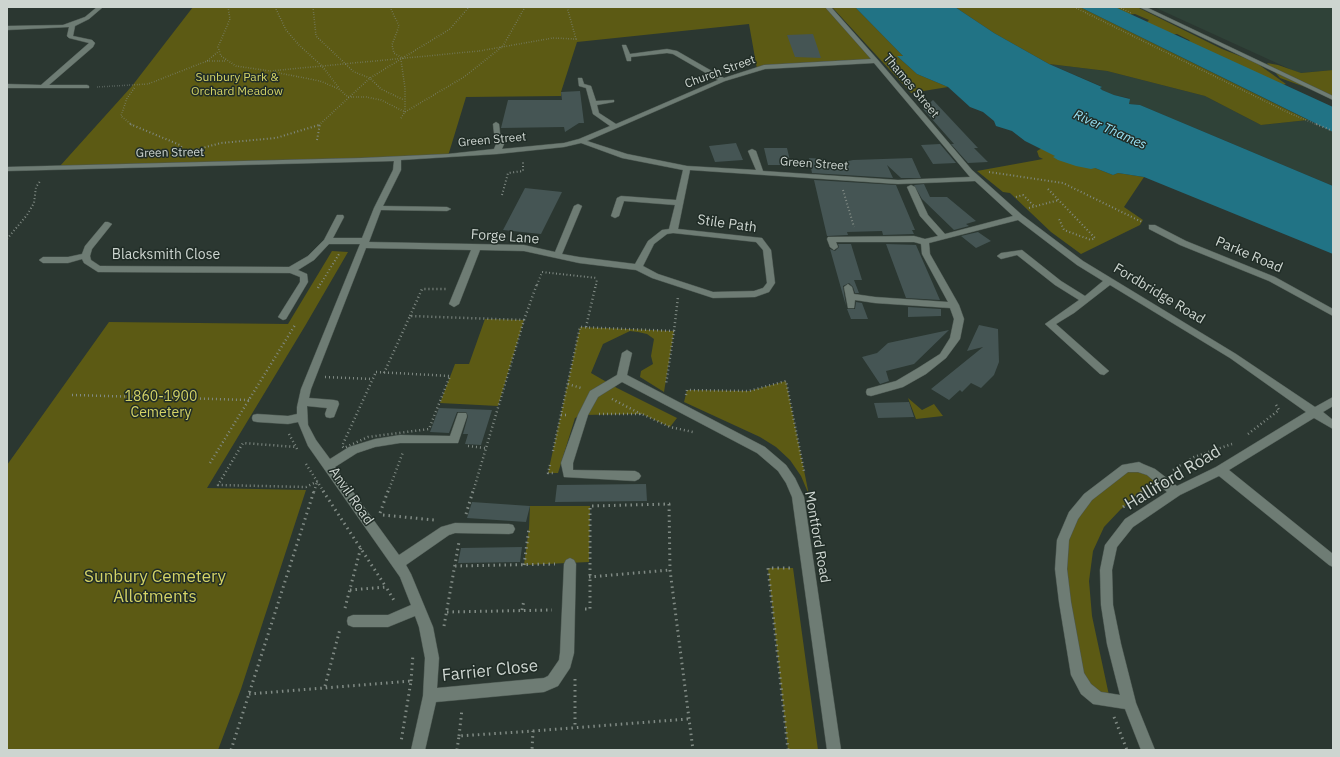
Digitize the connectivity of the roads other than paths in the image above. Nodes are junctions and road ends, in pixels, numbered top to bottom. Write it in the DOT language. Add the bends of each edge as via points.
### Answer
graph roads {
  1 [pos="100,7"];
  2 [pos="828,7"];
  3 [pos="1142,7"];
  4 [pos="72,25"];
  5 [pos="7,28"];
  6 [pos="624,46"];
  7 [pos="876,61"];
  8 [pos="580,79"];
  9 [pos="723,80"];
  10 [pos="7,86"];
  11 [pos="43,86"];
  12 [pos="87,87"];
  13 [pos="1333,98"];
  14 [pos="612,101"];
  15 [pos="593,103"];
  16 [pos="496,124"];
  17 [pos="615,126"];
  18 [pos="581,141"];
  19 [pos="752,151"];
  20 [pos="497,152"];
  21 [pos="398,158"];
  22 [pos="687,168"];
  23 [pos="7,169"];
  24 [pos="760,172"];
  25 [pos="976,179"];
  26 [pos="911,187"];
  27 [pos="679,203"];
  28 [pos="578,206"];
  29 [pos="378,208"];
  30 [pos="447,209"];
  31 [pos="615,216"];
  32 [pos="340,217"];
  33 [pos="1020,218"];
  34 [pos="108,224"];
  35 [pos="1152,227"];
  36 [pos="673,231"];
  37 [pos="943,237"];
  38 [pos="327,241"];
  39 [pos="925,242"];
  40 [pos="365,243"];
  41 [pos="834,247"];
  42 [pos="476,248"];
  43 [pos="558,254"];
  44 [pos="86,256"];
  45 [pos="1001,256"];
  46 [pos="42,260"];
  47 [pos="638,267"];
  48 [pos="291,270"];
  49 [pos="1110,280"];
  50 [pos="755,294"];
  51 [pos="1085,300"];
  52 [pos="454,304"];
  53 [pos="954,305"];
  54 [pos="850,306"];
  55 [pos="1333,313"];
  56 [pos="283,317"];
  57 [pos="627,353"];
  58 [pos="1104,371"];
  59 [pos="622,377"];
  60 [pos="871,392"];
  61 [pos="1333,401"];
  62 [pos="303,402"];
  63 [pos="1316,412"];
  64 [pos="330,414"];
  65 [pos="462,416"];
  66 [pos="303,417"];
  67 [pos="257,418"];
  68 [pos="1333,425"];
  69 [pos="329,465"];
  70 [pos="1220,470"];
  71 [pos="635,476"];
  72 [pos="1176,492"];
  73 [pos="509,529"];
  74 [pos="1333,561"];
  75 [pos="398,563"];
  76 [pos="570,564"];
  77 [pos="419,608"];
  78 [pos="353,621"];
  79 [pos="430,696"];
  80 [pos="1129,703"];
  81 [pos="418,750"];
  82 [pos="834,750"];
  83 [pos="1148,750"];
  1 -- 4 [label="street" via="81,22"];
  2 -- 7 [label="street, Thames Street"];
  3 -- 13 [label="street"];
  4 -- 5 [label="street"];
  4 -- 11 [label="street" via="71,37 92,43"];
  6 -- 9 [label="street" via="628,58 667,51 675,52"];
  7 -- 9 [label="street, Church Street" via="764,67"];
  7 -- 25 [label="street, Thames Street"];
  8 -- 15 [label="street" via="581,85 589,87"];
  9 -- 17 [label="street, Church Street"];
  10 -- 11 [label="street"];
  11 -- 12 [label="street"];
  14 -- 15 [label="street"];
  15 -- 17 [label="street" via="596,114"];
  16 -- 20 [label="street" via="497,133 502,139"];
  17 -- 18 [label="street, Church Street"];
  18 -- 20 [label="street, Green Street"];
  18 -- 22 [label="street, Green Street" via="625,156"];
  19 -- 24 [label="street"];
  20 -- 21 [label="street, Green Street"];
  21 -- 23 [label="street, Green Street"];
  21 -- 29 [label="street" via="397,170"];
  22 -- 24 [label="street, Green Street"];
  22 -- 27 [label="street, Stile Path"];
  24 -- 25 [label="street, Green Street" via="910,182"];
  25 -- 33 [label="street, Fordbridge Road"];
  26 -- 37 [label="street" via="924,216"];
  27 -- 31 [label="street" via="621,198"];
  27 -- 36 [label="street, Stile Path"];
  28 -- 43 [label="street"];
  29 -- 30 [label="street"];
  29 -- 40 [label="street"];
  32 -- 38 [label="street"];
  33 -- 37 [label="street"];
  33 -- 49 [label="street, Fordbridge Road" via="1063,251"];
  34 -- 44 [label="street, Blacksmith Close" via="88,248"];
  35 -- 55 [label="street, Parke Road" via="1183,243 1272,279"];
  36 -- 47 [label="street, Stile Path" via="665,232 650,243"];
  36 -- 50 [label="street, Stile Path" via="749,238 763,243 767,250 771,283 766,290"];
  37 -- 39 [label="street"];
  38 -- 40 [label="street"];
  38 -- 48 [label="street" via="311,258"];
  39 -- 41 [label="street" via="914,239 831,239"];
  39 -- 53 [label="street" via="926,254"];
  40 -- 42 [label="street, Forge Lane"];
  40 -- 62 [label="street, Anvil Road"];
  42 -- 43 [label="street, Forge Lane" via="524,248"];
  42 -- 52 [label="street"];
  43 -- 47 [label="street, Forge Lane" via="579,260"];
  44 -- 46 [label="street" via="68,260"];
  44 -- 48 [label="street, Blacksmith Close" via="87,261 98,268"];
  45 -- 51 [label="street" via="1019,252 1058,283"];
  47 -- 50 [label="street, Forge Lane" via="679,285 713,295"];
  48 -- 56 [label="street" via="304,276 304,282"];
  49 -- 51 [label="street"];
  49 -- 63 [label="street, Fordbridge Road" via="1233,356"];
  51 -- 58 [label="street" via="1050,324"];
  53 -- 54 [label="street" via="875,300 848,291"];
  53 -- 60 [label="street" via="959,319 955,339 943,356 899,384"];
  57 -- 59 [label="street"];
  59 -- 71 [label="street" via="594,394 583,415 567,463 568,474"];
  59 -- 82 [label="street, Montford Road" via="761,450 782,468 790,481 798,497"];
  61 -- 63 [label="street"];
  62 -- 64 [label="street" via="334,404"];
  62 -- 66 [label="street, Anvil Road"];
  63 -- 68 [label="street, Fordbridge Road"];
  63 -- 70 [label="street, Halliford Road"];
  65 -- 69 [label="street" via="454,440 400,439 375,443 353,450"];
  66 -- 67 [label="street" via="288,420"];
  66 -- 69 [label="street, Anvil Road" via="312,443"];
  69 -- 75 [label="street, Anvil Road"];
  70 -- 72 [label="street, Halliford Road"];
  70 -- 74 [label="street"];
  72 -- 80 [label="street, Halliford Road" via="1129,523 1111,545 1106,570 1107,605"];
  72 -- 80 [label="street" via="1151,472 1139,468 1126,468 1088,497 1073,516 1063,540 1061,569 1078,675 1086,690 1098,699"];
  73 -- 75 [label="street" via="462,528 445,531"];
  75 -- 77 [label="street, Anvil Road"];
  76 -- 79 [label="street, Farrier Close" via="567,653 562,668 553,680 544,685"];
  77 -- 78 [label="street" via="388,622"];
  77 -- 79 [label="street, Anvil Road" via="432,658"];
  79 -- 81 [label="street, Anvil Road"];
  80 -- 83 [label="street, Halliford Road"];
}
